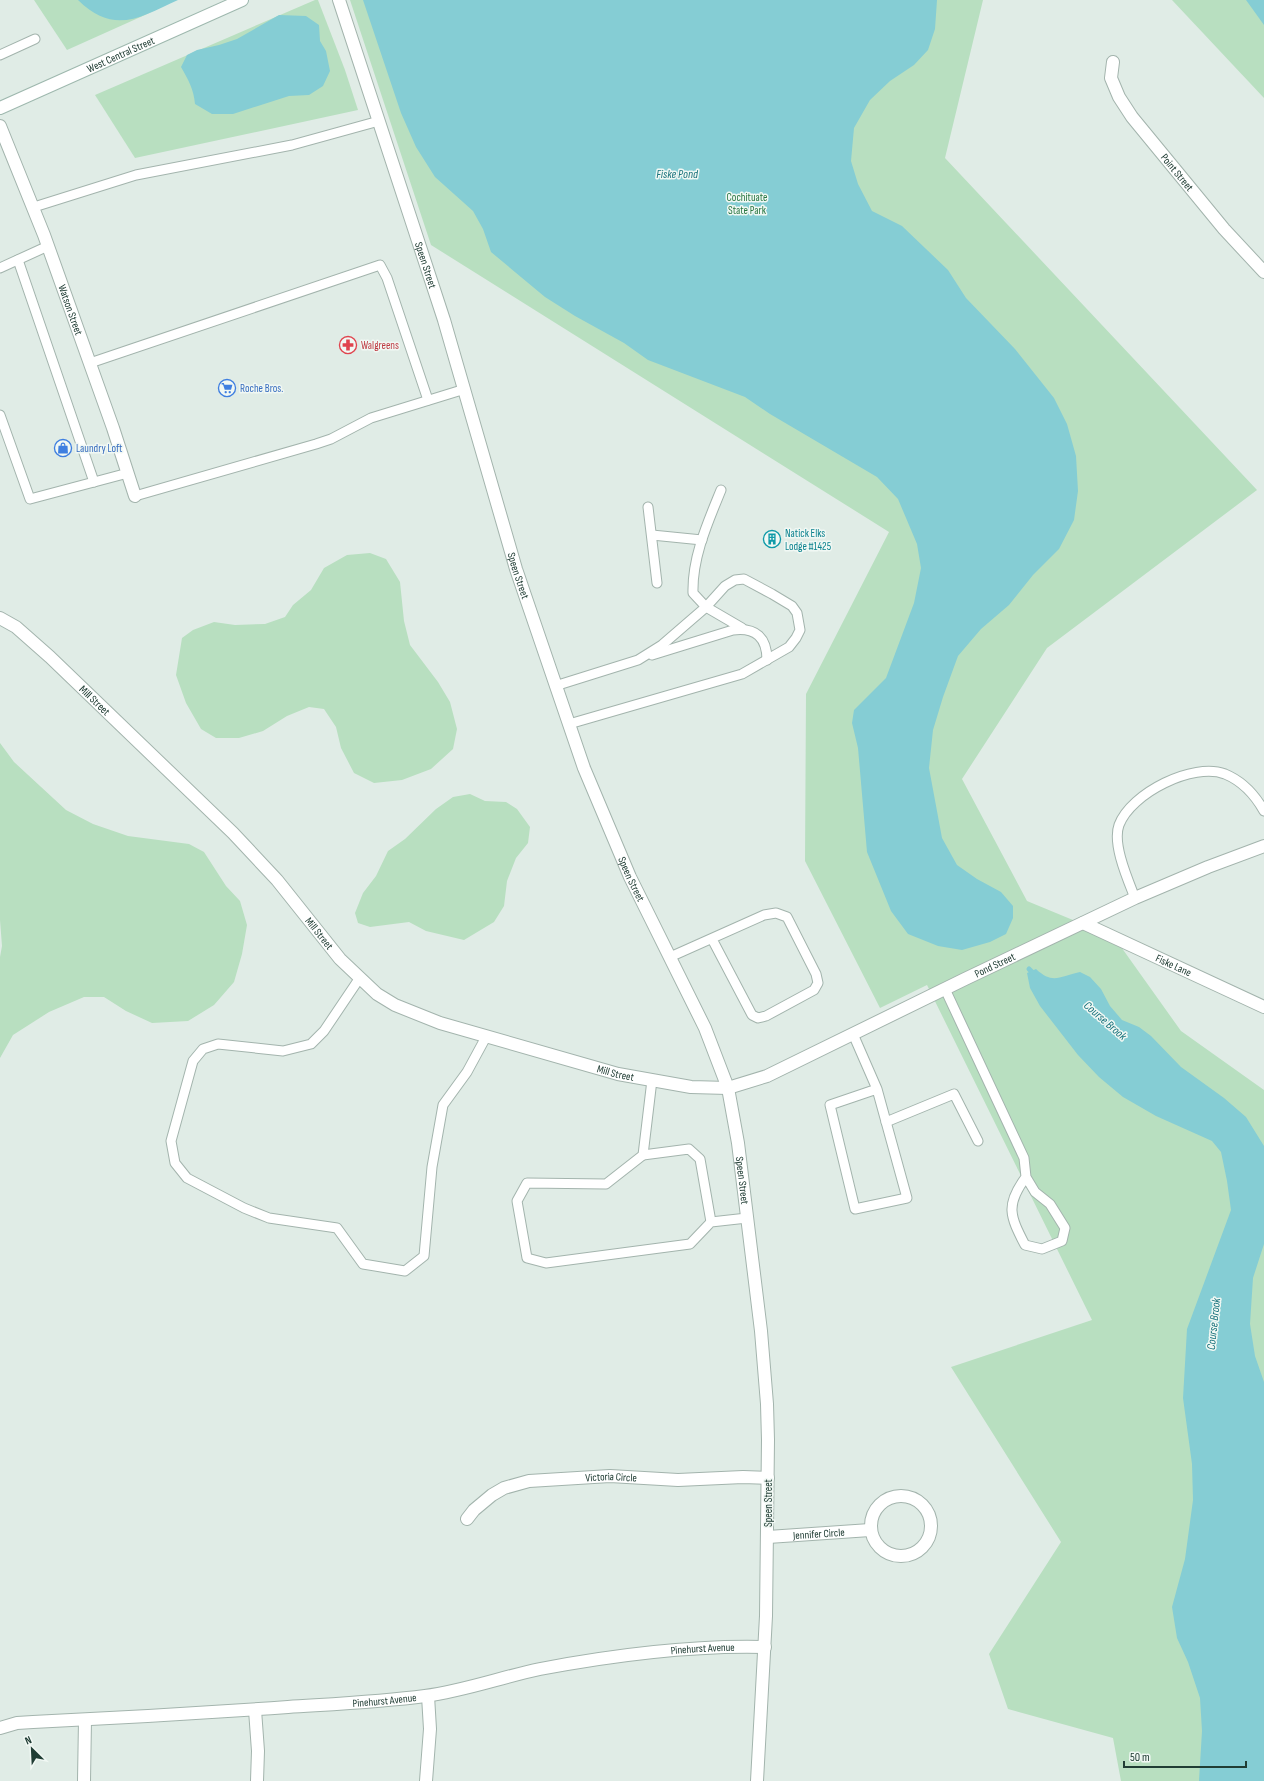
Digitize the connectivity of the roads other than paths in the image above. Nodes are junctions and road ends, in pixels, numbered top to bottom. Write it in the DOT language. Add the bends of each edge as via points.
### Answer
graph roads {
  1 [pos="242,0"];
  2 [pos="339,0"];
  3 [pos="35,39"];
  4 [pos="0,56"];
  5 [pos="1113,62"];
  6 [pos="0,108"];
  7 [pos="379,121"];
  8 [pos="0,126"];
  9 [pos="34,207"];
  10 [pos="48,246"];
  11 [pos="18,260"];
  12 [pos="0,268"];
  13 [pos="1264,272"];
  14 [pos="90,363"];
  15 [pos="465,389"];
  16 [pos="428,400"];
  17 [pos="0,415"];
  18 [pos="128,473"];
  19 [pos="94,482"];
  20 [pos="721,490"];
  21 [pos="135,496"];
  22 [pos="648,507"];
  23 [pos="652,536"];
  24 [pos="702,540"];
  25 [pos="657,582"];
  26 [pos="706,606"];
  27 [pos="0,618"];
  28 [pos="742,628"];
  29 [pos="638,660"];
  30 [pos="767,660"];
  31 [pos="555,686"];
  32 [pos="569,724"];
  33 [pos="1264,811"];
  34 [pos="1264,846"];
  35 [pos="1135,898"];
  36 [pos="1083,923"];
  37 [pos="712,938"];
  38 [pos="670,957"];
  39 [pos="359,979"];
  40 [pos="945,989"];
  41 [pos="1264,1008"];
  42 [pos="853,1034"];
  43 [pos="486,1037"];
  44 [pos="652,1080"];
  45 [pos="728,1088"];
  46 [pos="877,1089"];
  47 [pos="886,1122"];
  48 [pos="978,1141"];
  49 [pos="643,1155"];
  50 [pos="1026,1177"];
  51 [pos="747,1218"];
  52 [pos="711,1222"];
  53 [pos="768,1478"];
  54 [pos="467,1519"];
  55 [pos="870,1530"];
  56 [pos="768,1537"];
  57 [pos="765,1647"];
  58 [pos="428,1696"];
  59 [pos="256,1710"];
  60 [pos="85,1720"];
  61 [pos="0,1728"];
  62 [pos="84,1781"];
  63 [pos="257,1781"];
  64 [pos="426,1781"];
  65 [pos="757,1781"];
  1 -- 6 [label="street, West Central Street"];
  2 -- 7 [label="street, Speen Street"];
  3 -- 4 [label="lane"];
  5 -- 13 [label="street, Point Street" via="1111,78 1132,117 1224,229"];
  7 -- 9 [label="lane" via="292,145 136,175"];
  7 -- 15 [label="street, Speen Street"];
  8 -- 9 [label="street, Watson Street"];
  9 -- 10 [label="street, Watson Street"];
  10 -- 11 [label="lane"];
  10 -- 14 [label="street, Watson Street"];
  11 -- 12 [label="lane"];
  11 -- 19 [label="lane"];
  14 -- 16 [label="lane" via="380,265 387,278"];
  14 -- 18 [label="street, Watson Street"];
  15 -- 16 [label="lane"];
  15 -- 31 [label="street, Speen Street" via="516,569"];
  16 -- 21 [label="lane" via="371,418 316,444"];
  17 -- 19 [label="lane" via="30,499"];
  18 -- 19 [label="lane"];
  18 -- 21 [label="street, Watson Street"];
  20 -- 24 [label="lane"];
  22 -- 23 [label="lane"];
  23 -- 24 [label="lane"];
  23 -- 25 [label="lane"];
  24 -- 26 [label="lane" via="693,592"];
  26 -- 28 [label="lane"];
  26 -- 29 [label="lane" via="662,645"];
  26 -- 30 [label="lane" via="725,586 744,579 792,606 798,613 800,630 789,647"];
  27 -- 39 [label="street, Mill Street" via="16,627 50,657 233,833"];
  28 -- 29 [label="lane"];
  28 -- 30 [label="lane" via="754,631 763,641 767,650"];
  29 -- 31 [label="lane"];
  30 -- 32 [label="lane" via="742,674"];
  31 -- 32 [label="street, Speen Street"];
  32 -- 38 [label="street, Speen Street" via="614,841"];
  33 -- 35 [label="lane" via="1258,800 1245,787 1224,774 1199,771 1152,789 1132,804 1119,825 1118,847"];
  34 -- 35 [label="street, Pond Street"];
  35 -- 36 [label="street, Pond Street"];
  36 -- 40 [label="street, Pond Street"];
  36 -- 41 [label="street, Fiske Lane"];
  37 -- 37 [label="lane" via="764,915 776,913 787,917 816,974 818,983 814,990 766,1016 752,1016"];
  37 -- 38 [label="lane"];
  38 -- 45 [label="street, Speen Street" via="705,1028"];
  39 -- 43 [label="street, Mill Street" via="395,1005 440,1023"];
  39 -- 43 [label="lane" via="324,1031 311,1044 283,1051 218,1044 203,1049 192,1061 171,1141 175,1163 187,1178 269,1218 337,1228 363,1264 405,1271 424,1256 432,1167 443,1105 467,1072"];
  40 -- 42 [label="street, Pond Street"];
  40 -- 50 [label="lane" via="1024,1158"];
  42 -- 45 [label="street, Pond Street" via="767,1076"];
  42 -- 46 [label="lane"];
  43 -- 44 [label="street, Mill Street" via="578,1063"];
  44 -- 45 [label="street, Mill Street" via="691,1087"];
  44 -- 49 [label="lane"];
  45 -- 51 [label="street, Speen Street"];
  46 -- 47 [label="lane"];
  46 -- 47 [label="lane" via="830,1105 855,1209 907,1198"];
  47 -- 48 [label="lane" via="954,1094"];
  49 -- 52 [label="lane" via="689,1149 700,1159"];
  49 -- 52 [label="lane" via="606,1184 527,1183 517,1201 527,1258 546,1263 690,1244"];
  50 -- 50 [label="lane" via="1015,1190 1011,1208 1015,1225 1026,1245 1042,1249 1062,1241 1065,1228 1050,1204 1035,1192"];
  51 -- 52 [label="lane"];
  51 -- 53 [label="street, Speen Street" via="764,1367"];
  53 -- 54 [label="street, Victoria Circle" via="678,1480 610,1476 529,1481 504,1488 492,1495"];
  53 -- 56 [label="street, Speen Street"];
  55 -- 55 [label="street" via="879,1548 898,1557 916,1552 924,1546 931,1532 931,1524 927,1510 921,1503 904,1496 896,1496 879,1504 872,1514"];
  55 -- 56 [label="street, Jennifer Circle"];
  56 -- 57 [label="street, Speen Street"];
  57 -- 58 [label="street, Pinehurst Avenue" via="720,1647 629,1654 539,1669"];
  57 -- 65 [label="street, Speen Street"];
  58 -- 59 [label="street, Pinehurst Avenue"];
  58 -- 64 [label="street" via="430,1729"];
  59 -- 60 [label="street, Pinehurst Avenue"];
  59 -- 63 [label="street"];
  60 -- 61 [label="street, Pinehurst Avenue" via="18,1723"];
  60 -- 62 [label="street"];
}
